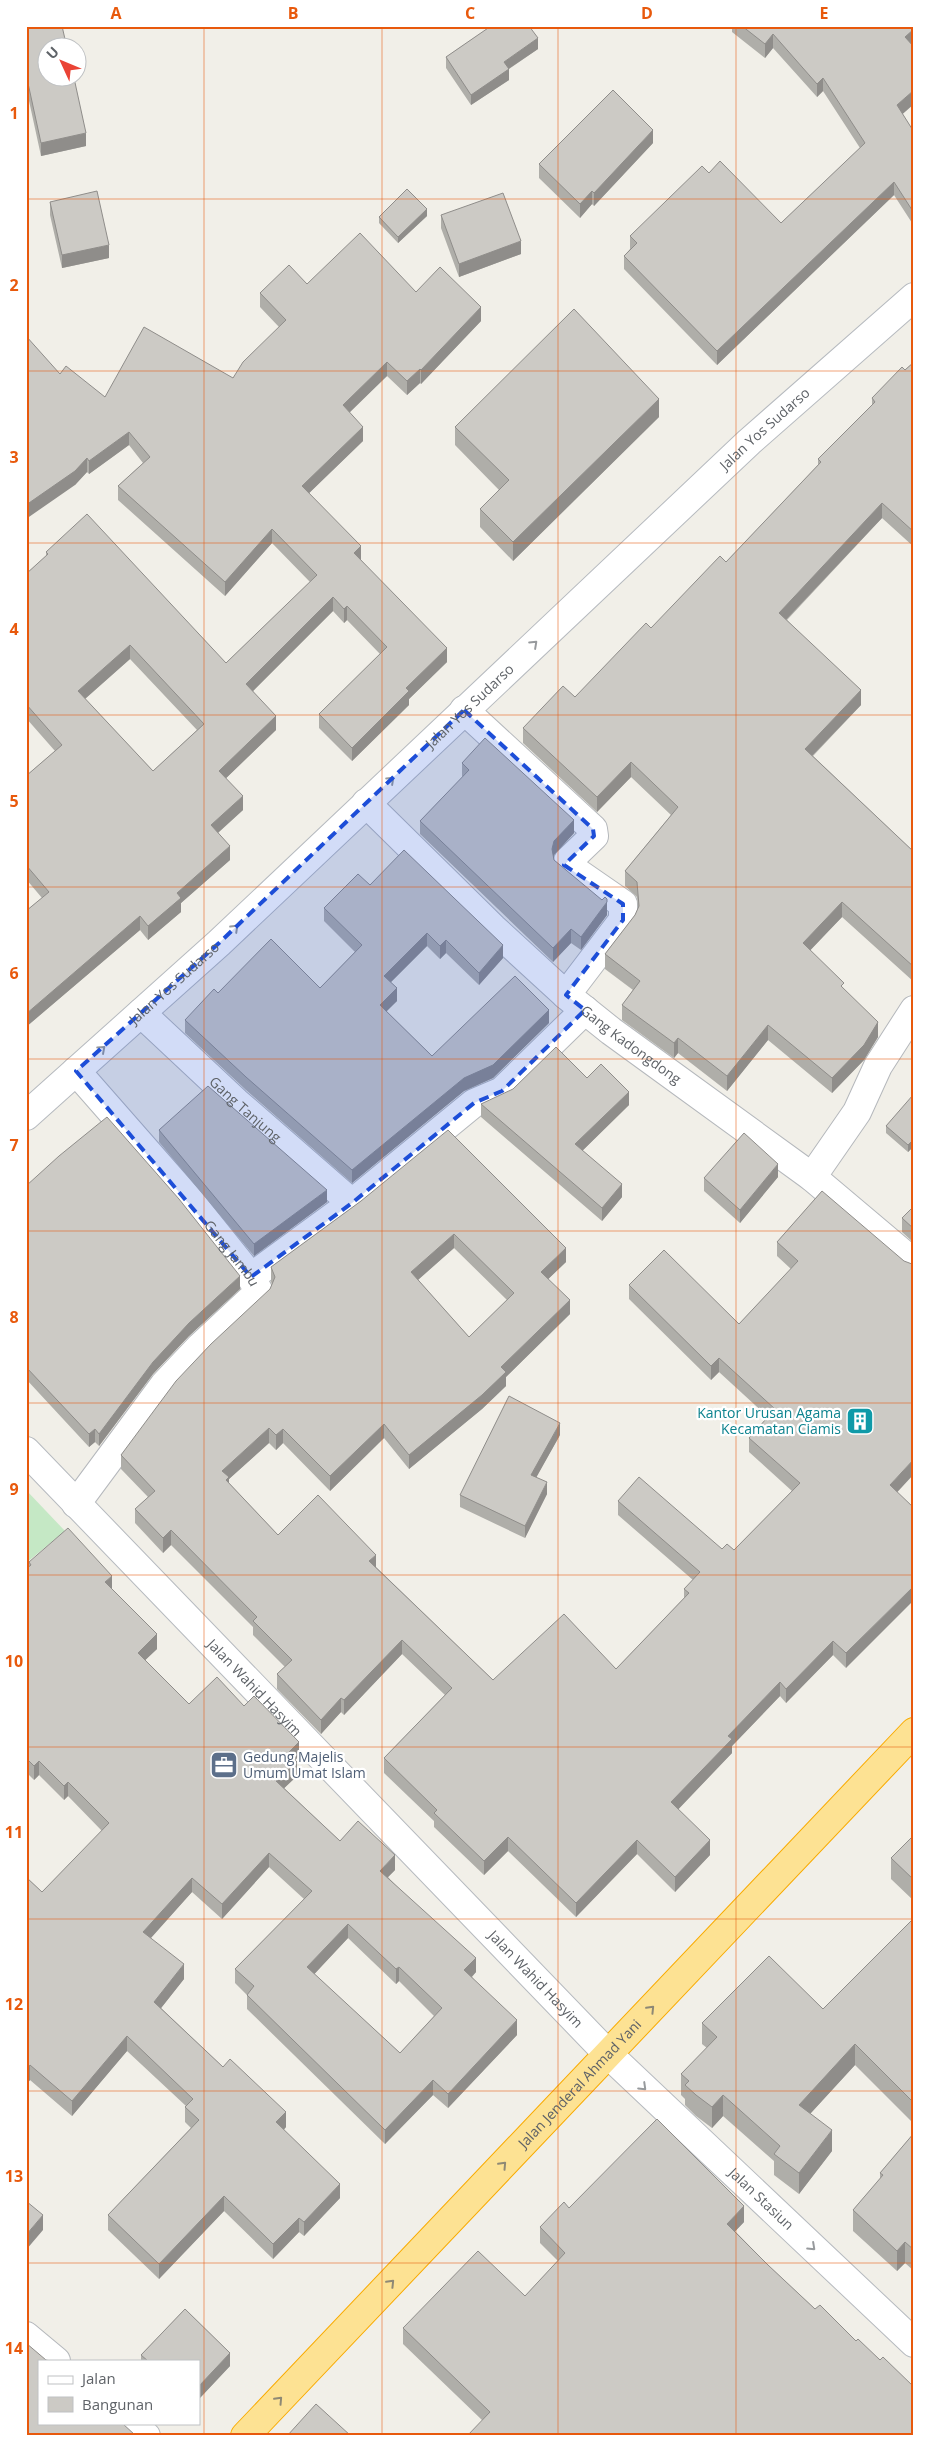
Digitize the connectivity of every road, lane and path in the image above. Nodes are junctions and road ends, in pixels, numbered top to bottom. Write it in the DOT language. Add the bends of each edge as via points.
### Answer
graph roads {
  1 [pos="914,296"];
  2 [pos="464,710"];
  3 [pos="366,803"];
  4 [pos="575,1002"];
  5 [pos="914,1010"];
  6 [pos="141,1013"];
  7 [pos="76,1071"];
  8 [pos="26,1116"];
  9 [pos="812,1177"];
  10 [pos="352,1203"];
  11 [pos="914,1263"];
  12 [pos="251,1276"];
  13 [pos="26,1451"];
  14 [pos="76,1504"];
  15 [pos="914,1732"];
  16 [pos="608,2054"];
  17 [pos="26,2336"];
  18 [pos="914,2343"];
  19 [pos="55,2360"];
  20 [pos="132,2424"];
  21 [pos="146,2436"];
  22 [pos="245,2436"];
  2 -- 1 [label="street, Jalan Yos Sudarso, one-way" via="749,442"];
  3 -- 2 [label="street, Jalan Yos Sudarso, one-way"];
  2 -- 4 [label="street" via="593,829 594,836 568,861 568,866 623,904 623,920"];
  3 -- 4 [label="street, Gang Kadongdong" via="492,928"];
  6 -- 3 [label="street, Jalan Yos Sudarso, one-way"];
  4 -- 9 [label="street, Gang Kadongdong"];
  4 -- 10 [label="street" via="502,1091 474,1103"];
  5 -- 9 [label="street" via="878,1066 857,1112"];
  7 -- 6 [label="street, Jalan Yos Sudarso, one-way"];
  6 -- 10 [label="street, Gang Tanjung" via="236,1102"];
  7 -- 8 [label="street, Jalan Yos Sudarso"];
  7 -- 12 [label="street, Gang Jambu"];
  9 -- 11 [label="street, Gang Kadongdong"];
  10 -- 12 [label="street"];
  12 -- 14 [label="street, Gang Jambu" via="259,1292 164,1385"];
  13 -- 14 [label="street, Jalan Wahid Hasyim"];
  14 -- 16 [label="street, Jalan Wahid Hasyim"];
  16 -- 15 [label="highway, Jalan Jenderal Ahmad Yani, one-way"];
  16 -- 18 [label="street, Jalan Stasiun, one-way"];
  22 -- 16 [label="highway, Jalan Jenderal Ahmad Yani, one-way"];
  17 -- 19 [label="street"];
  20 -- 21 [label="street"];
}
